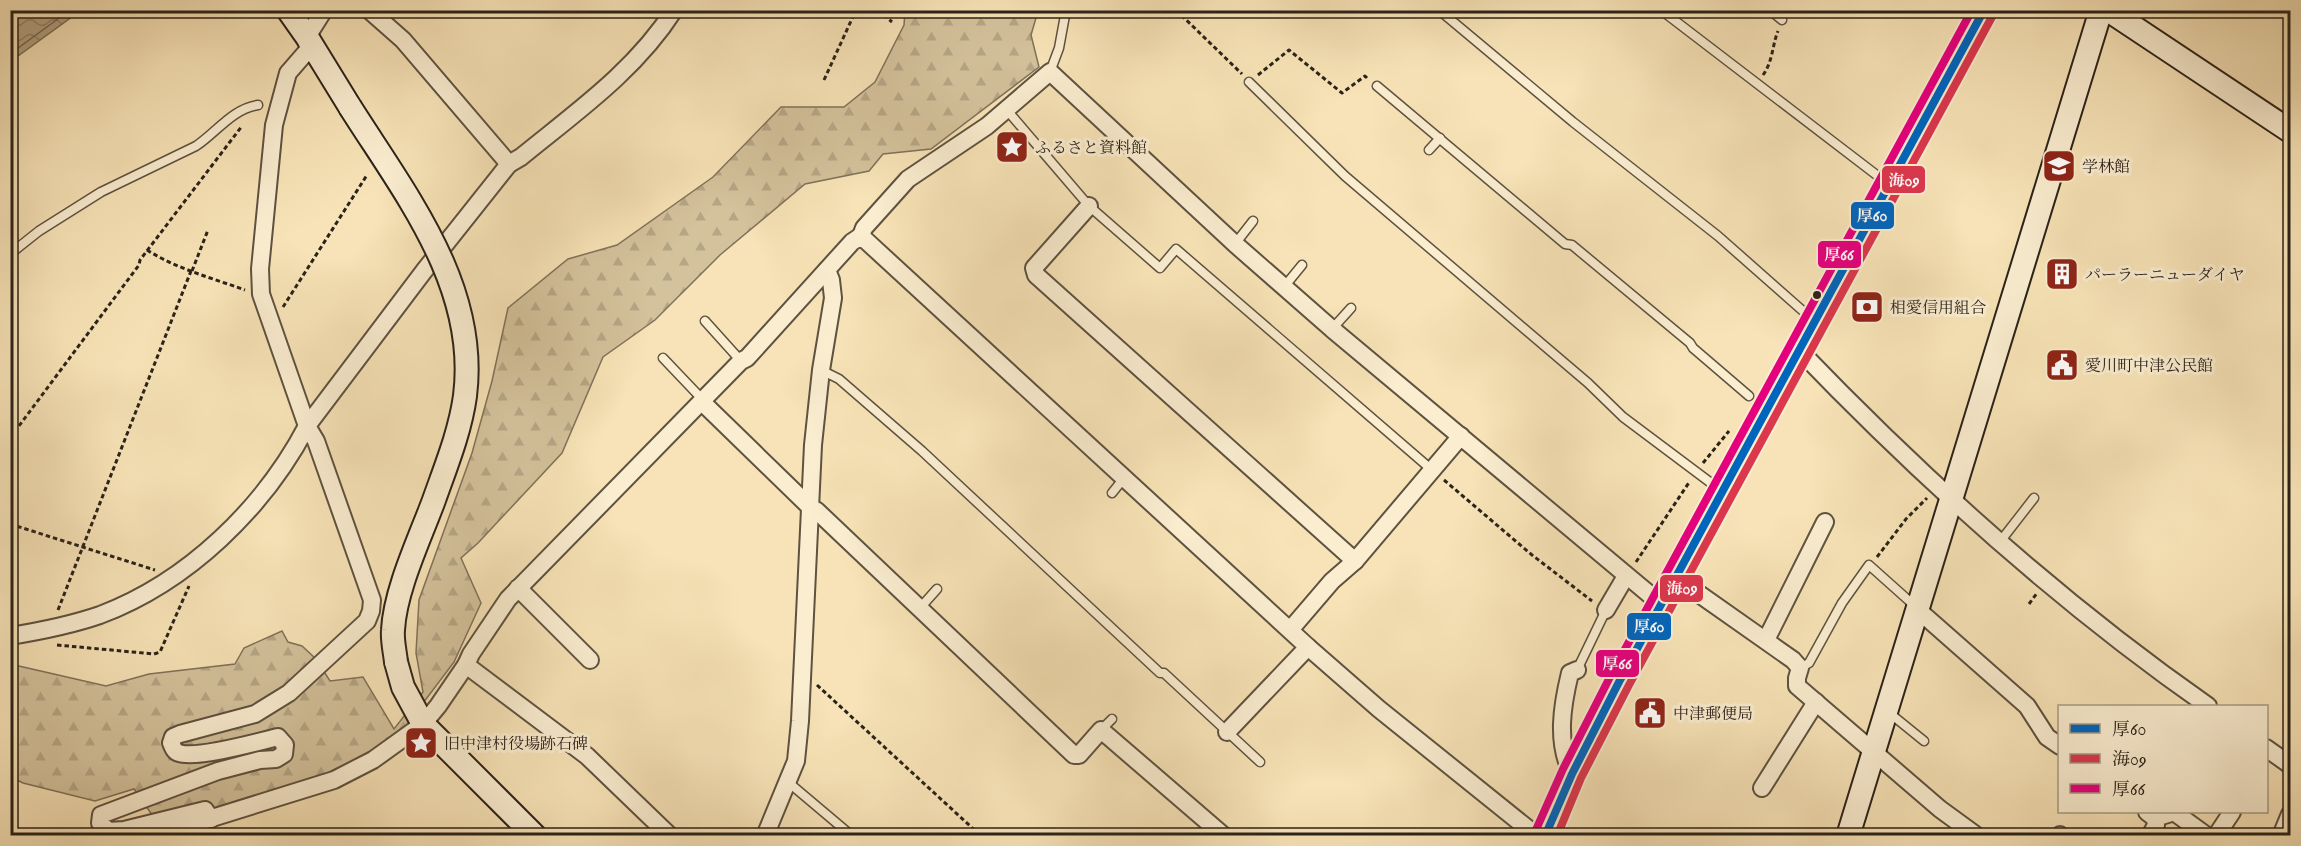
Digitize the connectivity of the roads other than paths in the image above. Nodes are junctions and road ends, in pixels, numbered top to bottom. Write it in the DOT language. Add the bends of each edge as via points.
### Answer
graph roads {
  1 [pos="288,10"];
  2 [pos="324,10"];
  3 [pos="369,10"];
  4 [pos="674,10"];
  5 [pos="1066,10"];
  6 [pos="1439,10"];
  7 [pos="1661,10"];
  8 [pos="1770,10"];
  9 [pos="1984,10"];
  10 [pos="2101,10"];
  11 [pos="2108,10"];
  12 [pos="1782,20"];
  13 [pos="307,37"];
  14 [pos="1050,72"];
  15 [pos="1249,82"];
  16 [pos="1377,86"];
  17 [pos="258,105"];
  18 [pos="1006,109"];
  19 [pos="2290,131"];
  20 [pos="1440,138"];
  21 [pos="1429,150"];
  22 [pos="509,164"];
  23 [pos="1890,185"];
  24 [pos="1089,206"];
  25 [pos="1253,221"];
  26 [pos="861,236"];
  27 [pos="1235,244"];
  28 [pos="10,254"];
  29 [pos="1302,265"];
  30 [pos="827,270"];
  31 [pos="1284,287"];
  32 [pos="1351,308"];
  33 [pos="705,321"];
  34 [pos="1815,321"];
  35 [pos="1332,329"];
  36 [pos="1798,350"];
  37 [pos="668,359"];
  38 [pos="741,361"];
  39 [pos="821,370"];
  40 [pos="1749,396"];
  41 [pos="702,401"];
  42 [pos="307,426"];
  43 [pos="1461,436"];
  44 [pos="1432,470"];
  45 [pos="1124,478"];
  46 [pos="1722,492"];
  47 [pos="1944,492"];
  48 [pos="1112,493"];
  49 [pos="2034,498"];
  50 [pos="810,507"];
  51 [pos="1826,522"];
  52 [pos="2000,543"];
  53 [pos="1355,561"];
  54 [pos="1626,576"];
  55 [pos="1675,577"];
  56 [pos="518,588"];
  57 [pos="937,589"];
  58 [pos="1661,604"];
  59 [pos="920,608"];
  60 [pos="1606,610"];
  61 [pos="1918,610"];
  62 [pos="1290,630"];
  63 [pos="10,636"];
  64 [pos="1766,640"];
  65 [pos="1308,647"];
  66 [pos="586,650"];
  67 [pos="466,665"];
  68 [pos="1800,668"];
  69 [pos="1577,670"];
  70 [pos="1816,702"];
  71 [pos="2207,705"];
  72 [pos="1886,710"];
  73 [pos="423,724"];
  74 [pos="1227,732"];
  75 [pos="1924,741"];
  76 [pos="2058,745"];
  77 [pos="2268,749"];
  78 [pos="1873,752"];
  79 [pos="1260,762"];
  80 [pos="2290,765"];
  81 [pos="1572,774"];
  82 [pos="788,782"];
  83 [pos="1771,782"];
  84 [pos="2175,813"];
  85 [pos="2231,813"];
  86 [pos="2151,814"];
  87 [pos="2290,814"];
  88 [pos="211,819"];
  89 [pos="154,836"];
  90 [pos="535,836"];
  91 [pos="670,836"];
  92 [pos="765,836"];
  93 [pos="852,836"];
  94 [pos="1224,836"];
  95 [pos="1537,836"];
  96 [pos="1545,836"];
  97 [pos="1848,836"];
  98 [pos="1977,836"];
  99 [pos="2150,836"];
  100 [pos="2208,836"];
  101 [pos="2216,836"];
  102 [pos="2281,836"];
  1 -- 13 [label="street"];
  2 -- 13 [label="street"];
  3 -- 22 [label="street" via="403,40"];
  4 -- 22 [label="street" via="618,78"];
  5 -- 14 [label="lane"];
  6 -- 34 [label="lane" via="1557,110 1718,236"];
  7 -- 23 [label="lane"];
  8 -- 12 [label="lane"];
  9 -- 23 [label="main road"];
  10 -- 47 [label="street"];
  11 -- 19 [label="street"];
  13 -- 42 [label="street" via="308,50 288,73 274,125 260,269 261,294"];
  13 -- 73 [label="street, bridge" via="431,238 462,318 467,358 465,396 452,451 401,591 393,630 403,687"];
  14 -- 18 [label="street"];
  14 -- 27 [label="street"];
  15 -- 46 [label="lane" via="1345,176 1608,396 1623,417"];
  16 -- 20 [label="lane"];
  17 -- 28 [label="lane" via="238,112 196,146 102,192"];
  18 -- 24 [label="lane"];
  18 -- 26 [label="street" via="908,179"];
  20 -- 21 [label="lane"];
  20 -- 40 [label="lane"];
  22 -- 42 [label="street"];
  23 -- 34 [label="main road"];
  24 -- 44 [label="lane" via="1160,268 1176,249"];
  24 -- 53 [label="street" via="1034,268 1036,275"];
  25 -- 27 [label="lane"];
  26 -- 30 [label="street"];
  26 -- 45 [label="street"];
  27 -- 31 [label="street"];
  29 -- 31 [label="lane"];
  30 -- 38 [label="street"];
  30 -- 39 [label="street" via="833,298"];
  31 -- 35 [label="street"];
  32 -- 35 [label="lane"];
  33 -- 38 [label="lane"];
  34 -- 36 [label="main road"];
  35 -- 43 [label="street"];
  36 -- 46 [label="main road"];
  36 -- 47 [label="street"];
  37 -- 41 [label="lane"];
  38 -- 41 [label="street"];
  39 -- 50 [label="street"];
  39 -- 74 [label="lane" via="839,379 922,451"];
  41 -- 50 [label="street"];
  41 -- 56 [label="street"];
  42 -- 63 [label="street" via="295,449 250,509 209,549 178,572 141,596 100,614"];
  42 -- 88 [label="street" via="316,441 372,600 366,621 289,693 255,714 180,734 171,743 181,754 278,737 285,745 284,754 218,771 101,815 100,824 108,831 124,830 205,810"];
  43 -- 44 [label="street"];
  43 -- 54 [label="street"];
  44 -- 53 [label="street"];
  45 -- 48 [label="lane"];
  45 -- 62 [label="street"];
  46 -- 55 [label="main road"];
  47 -- 52 [label="street"];
  47 -- 61 [label="street"];
  49 -- 52 [label="lane"];
  50 -- 59 [label="street"];
  50 -- 82 [label="street" via="796,761"];
  51 -- 64 [label="street"];
  52 -- 71 [label="street" via="2159,672"];
  53 -- 62 [label="street" via="1332,581"];
  54 -- 58 [label="street"];
  54 -- 60 [label="street"];
  55 -- 58 [label="main road"];
  55 -- 64 [label="street"];
  56 -- 66 [label="street"];
  56 -- 67 [label="street"];
  57 -- 59 [label="lane"];
  58 -- 81 [label="main road"];
  59 -- 94 [label="street" via="1074,755 1079,755 1107,724 1182,791"];
  60 -- 69 [label="lane"];
  61 -- 68 [label="lane" via="1870,565 1842,603 1809,663"];
  61 -- 72 [label="street"];
  61 -- 76 [label="street" via="2027,706 2047,737"];
  62 -- 65 [label="street"];
  64 -- 68 [label="street"];
  65 -- 74 [label="street"];
  65 -- 95 [label="street"];
  67 -- 73 [label="street"];
  67 -- 91 [label="street" via="587,756"];
  68 -- 70 [label="street" via="1797,686"];
  69 -- 81 [label="street" via="1570,673 1562,704 1562,733"];
  70 -- 78 [label="street"];
  70 -- 83 [label="street"];
  72 -- 75 [label="lane"];
  72 -- 78 [label="street"];
  73 -- 88 [label="street" via="373,760 334,780"];
  73 -- 90 [label="street"];
  74 -- 79 [label="lane"];
  77 -- 80 [label="street"];
  78 -- 97 [label="street"];
  78 -- 98 [label="street"];
  81 -- 96 [label="main road"];
  82 -- 92 [label="street"];
  82 -- 93 [label="lane"];
  84 -- 100 [label="street"];
  85 -- 101 [label="street"];
  86 -- 99 [label="street" via="2156,825"];
  87 -- 102 [label="street"];
  88 -- 89 [label="street"];
}
